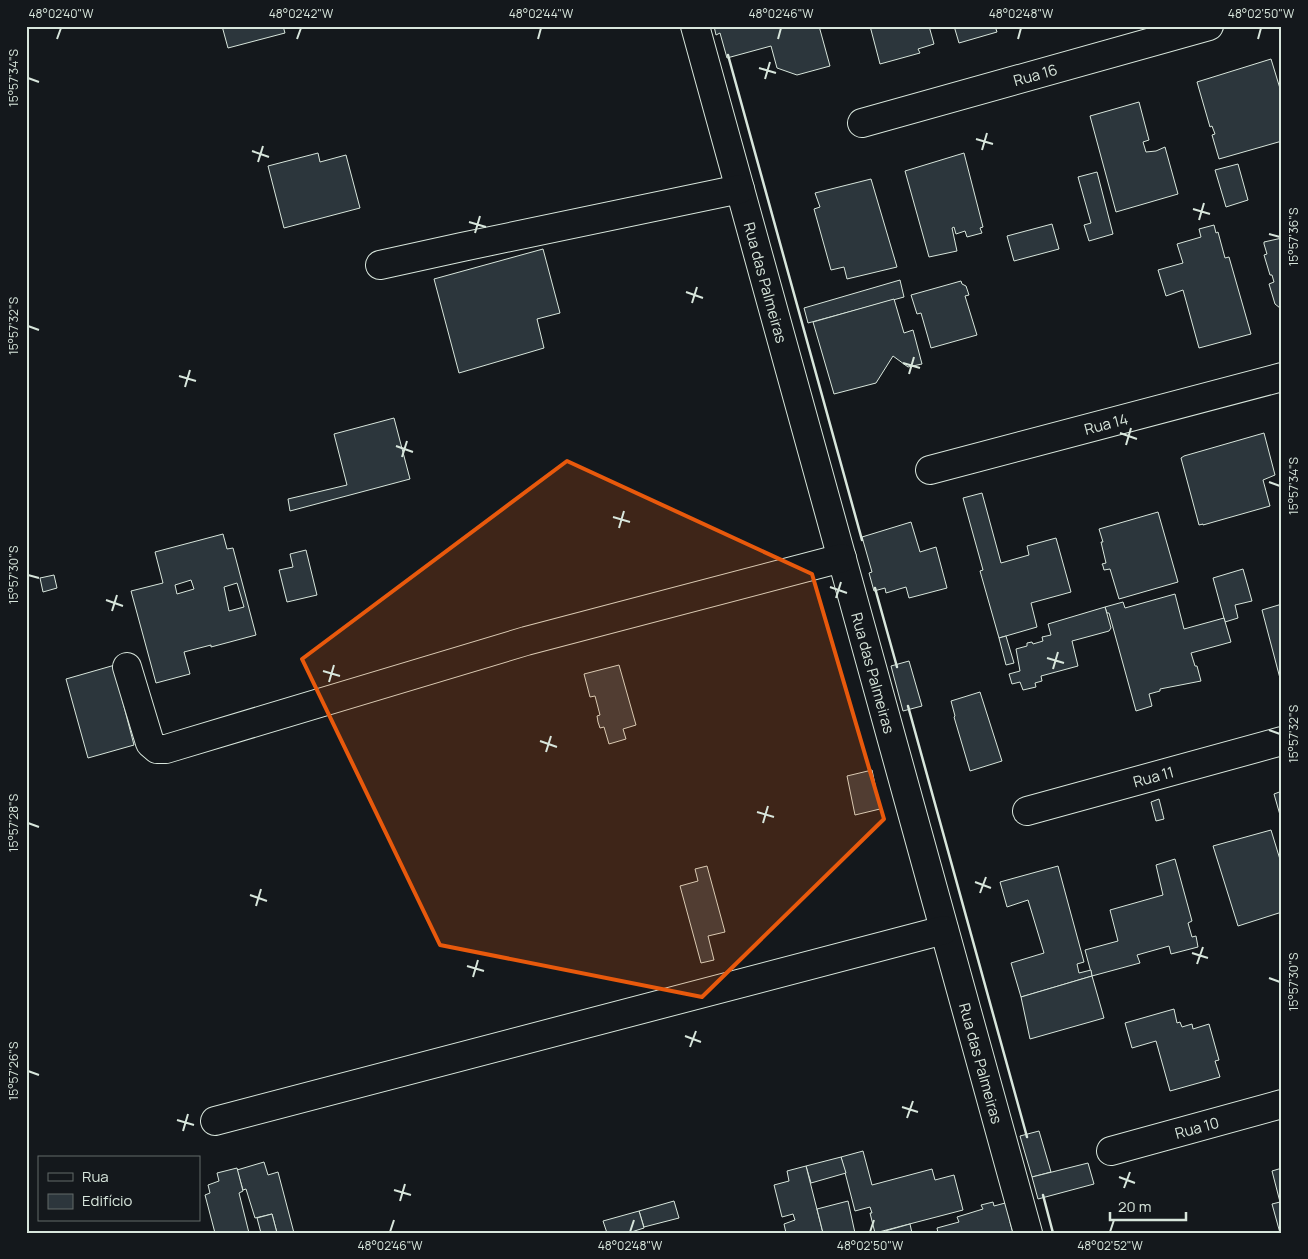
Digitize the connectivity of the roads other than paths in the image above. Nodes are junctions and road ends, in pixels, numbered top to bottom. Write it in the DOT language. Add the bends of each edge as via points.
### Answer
graph roads {
  1 [pos="695,26"];
  2 [pos="1210,26"];
  3 [pos="862,122"];
  4 [pos="740,189"];
  5 [pos="380,266"];
  6 [pos="1282,377"];
  7 [pos="930,470"];
  8 [pos="842,558"];
  9 [pos="127,667"];
  10 [pos="1282,741"];
  11 [pos="1026,811"];
  12 [pos="944,930"];
  13 [pos="1282,1104"];
  14 [pos="215,1121"];
  15 [pos="1111,1151"];
  16 [pos="1028,1233"];
  1 -- 4 [label="street, Rua das Palmeiras"];
  2 -- 3 [label="street, Rua 16"];
  4 -- 5 [label="street"];
  4 -- 8 [label="street, Rua das Palmeiras"];
  6 -- 7 [label="street, Rua 14"];
  8 -- 9 [label="street" via="526,641 166,749 150,743"];
  8 -- 12 [label="street, Rua das Palmeiras"];
  10 -- 11 [label="street, Rua 11"];
  12 -- 14 [label="street"];
  12 -- 16 [label="street, Rua das Palmeiras"];
  13 -- 15 [label="street, Rua 10"];
}
